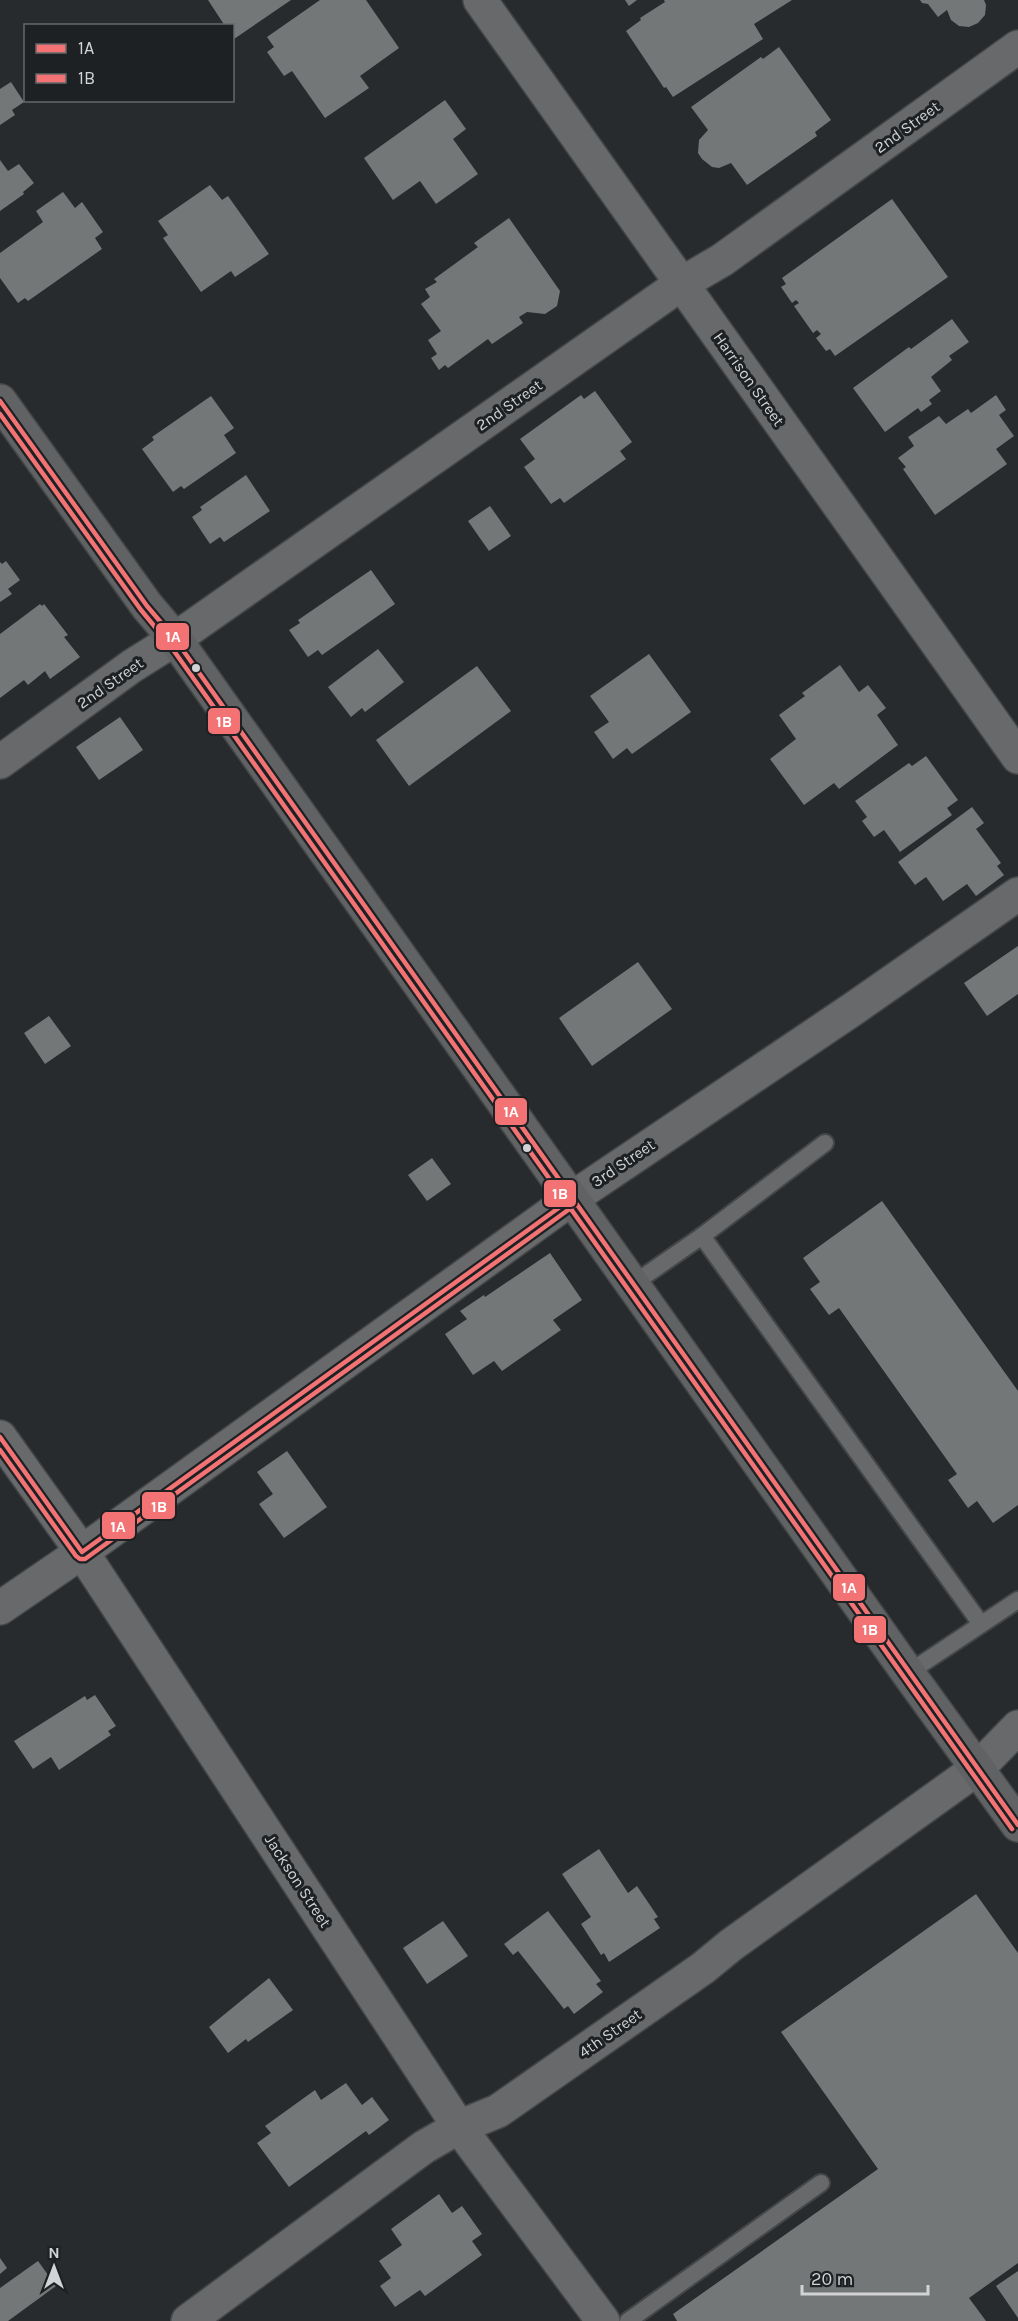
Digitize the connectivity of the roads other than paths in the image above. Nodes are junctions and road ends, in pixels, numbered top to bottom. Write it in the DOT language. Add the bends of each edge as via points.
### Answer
graph roads {
  1 [pos="480,0"];
  2 [pos="1018,47"];
  3 [pos="681,284"];
  4 [pos="0,401"];
  5 [pos="175,639"];
  6 [pos="1018,757"];
  7 [pos="0,762"];
  8 [pos="1018,894"];
  9 [pos="825,1143"];
  10 [pos="571,1198"];
  11 [pos="702,1236"];
  12 [pos="633,1284"];
  13 [pos="0,1437"];
  14 [pos="82,1552"];
  15 [pos="1018,1600"];
  16 [pos="0,1608"];
  17 [pos="981,1624"];
  18 [pos="908,1673"];
  19 [pos="1018,1726"];
  20 [pos="978,1768"];
  21 [pos="1018,1825"];
  22 [pos="459,2127"];
  23 [pos="821,2183"];
  24 [pos="188,2321"];
  25 [pos="603,2321"];
  26 [pos="627,2321"];
  1 -- 3 [label="street, Harrison Street"];
  2 -- 3 [label="street, 2nd Street" via="722,260"];
  3 -- 5 [label="street, 2nd Street"];
  3 -- 6 [label="street, Harrison Street"];
  4 -- 5 [label="street" via="147,606"];
  5 -- 7 [label="street, 2nd Street"];
  5 -- 10 [label="street"];
  8 -- 10 [label="street, 3rd Street"];
  9 -- 11 [label="lane"];
  10 -- 12 [label="street"];
  10 -- 14 [label="street, 3rd Street"];
  11 -- 12 [label="lane"];
  11 -- 17 [label="lane"];
  12 -- 18 [label="street"];
  13 -- 14 [label="street, Jackson Street"];
  14 -- 16 [label="street, 3rd Street"];
  14 -- 22 [label="street, Jackson Street"];
  15 -- 17 [label="lane"];
  17 -- 18 [label="lane"];
  18 -- 20 [label="street"];
  19 -- 20 [label="street, 4th Street"];
  20 -- 21 [label="street"];
  20 -- 22 [label="street, 4th Street" via="498,2111"];
  22 -- 24 [label="street, 4th Street" via="424,2148"];
  22 -- 25 [label="street, Jackson Street"];
  23 -- 26 [label="lane"];
}
